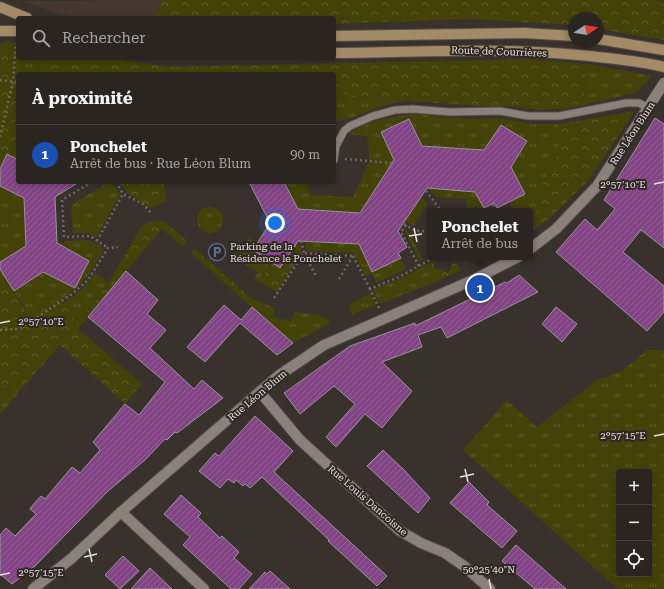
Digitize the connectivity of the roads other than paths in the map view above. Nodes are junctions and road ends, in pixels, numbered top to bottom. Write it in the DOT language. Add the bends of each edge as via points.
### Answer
graph roads {
  1 [pos="0,7"];
  2 [pos="22,16"];
  3 [pos="0,31"];
  4 [pos="16,31"];
  5 [pos="336,36"];
  6 [pos="568,36"];
  7 [pos="604,40"];
  8 [pos="663,49"];
  9 [pos="336,53"];
  10 [pos="661,66"];
  11 [pos="664,83"];
  12 [pos="649,108"];
  13 [pos="337,159"];
  14 [pos="533,247"];
  15 [pos="513,260"];
  16 [pos="260,392"];
  17 [pos="121,512"];
  18 [pos="33,589"];
  19 [pos="204,589"];
  20 [pos="490,589"];
  1 -- 2 [label="main road"];
  3 -- 4 [label="main road"];
  5 -- 6 [label="main road, Route de Courrières" via="508,33"];
  7 -- 8 [label="main road"];
  9 -- 10 [label="main road, Route de Courrières" via="499,50 556,53"];
  11 -- 12 [label="street, Rue Léon Blum"];
  12 -- 13 [label="lane" via="639,103 626,103 559,116 395,110 373,116 344,131 339,141"];
  12 -- 14 [label="street, Rue Léon Blum" via="597,186 556,228"];
  15 -- 16 [label="street, Rue Léon Blum" via="324,345 278,376"];
  16 -- 17 [label="street, Rue Léon Blum"];
  16 -- 20 [label="street, Rue Louis Dancoisne" via="300,440 400,531 445,553"];
  17 -- 18 [label="street, Rue Léon Blum" via="72,558"];
  17 -- 19 [label="street"];
}
